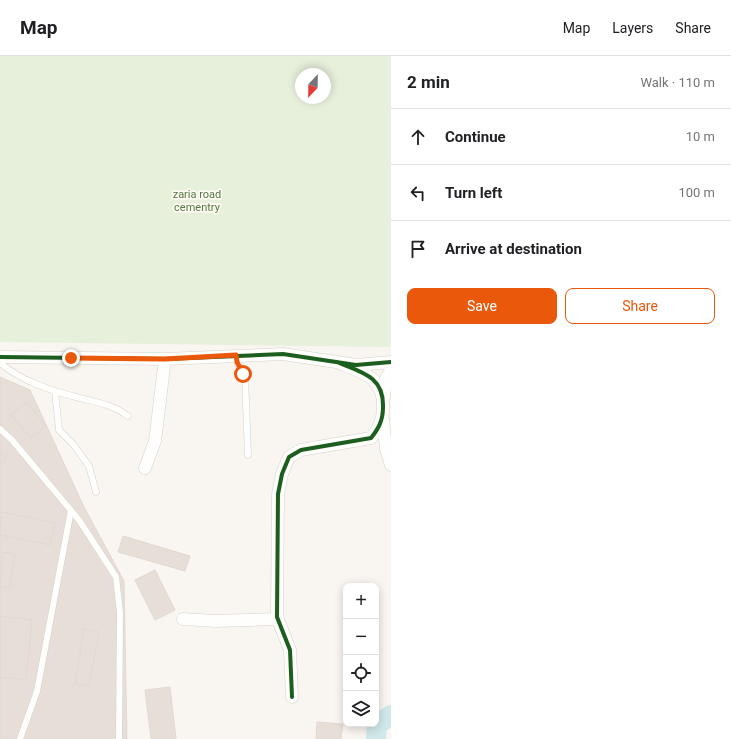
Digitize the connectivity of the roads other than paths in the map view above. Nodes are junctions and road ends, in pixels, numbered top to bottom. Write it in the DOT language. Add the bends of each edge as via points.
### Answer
graph roads {
  1 [pos="236,355"];
  2 [pos="0,357"];
  3 [pos="165,359"];
  4 [pos="337,362"];
  5 [pos="391,362"];
  6 [pos="0,363"];
  7 [pos="391,370"];
  8 [pos="55,391"];
  9 [pos="383,400"];
  10 [pos="128,416"];
  11 [pos="383,418"];
  12 [pos="0,429"];
  13 [pos="248,455"];
  14 [pos="391,465"];
  15 [pos="145,468"];
  16 [pos="96,492"];
  17 [pos="71,510"];
  18 [pos="183,620"];
  19 [pos="278,620"];
  20 [pos="292,697"];
  21 [pos="20,739"];
  22 [pos="119,739"];
  1 -- 3 [label="street"];
  1 -- 4 [label="street" via="283,354"];
  1 -- 13 [label="lane" via="245,376"];
  2 -- 3 [label="street"];
  3 -- 15 [label="street" via="156,441"];
  4 -- 5 [label="street" via="356,365"];
  4 -- 9 [label="street" via="377,382"];
  6 -- 8 [label="lane" via="12,373"];
  7 -- 9 [label="street" via="386,380"];
  8 -- 10 [label="lane" via="118,409"];
  8 -- 16 [label="lane" via="59,430 89,466"];
  9 -- 11 [label="street"];
  11 -- 14 [label="street" via="386,449"];
  11 -- 19 [label="street" via="371,438 301,450 289,457 286,462 278,494"];
  12 -- 17 [label="lane"];
  17 -- 21 [label="lane" via="37,691"];
  17 -- 22 [label="lane" via="116,577 120,613"];
  18 -- 19 [label="street"];
  19 -- 20 [label="street" via="290,650"];
}
